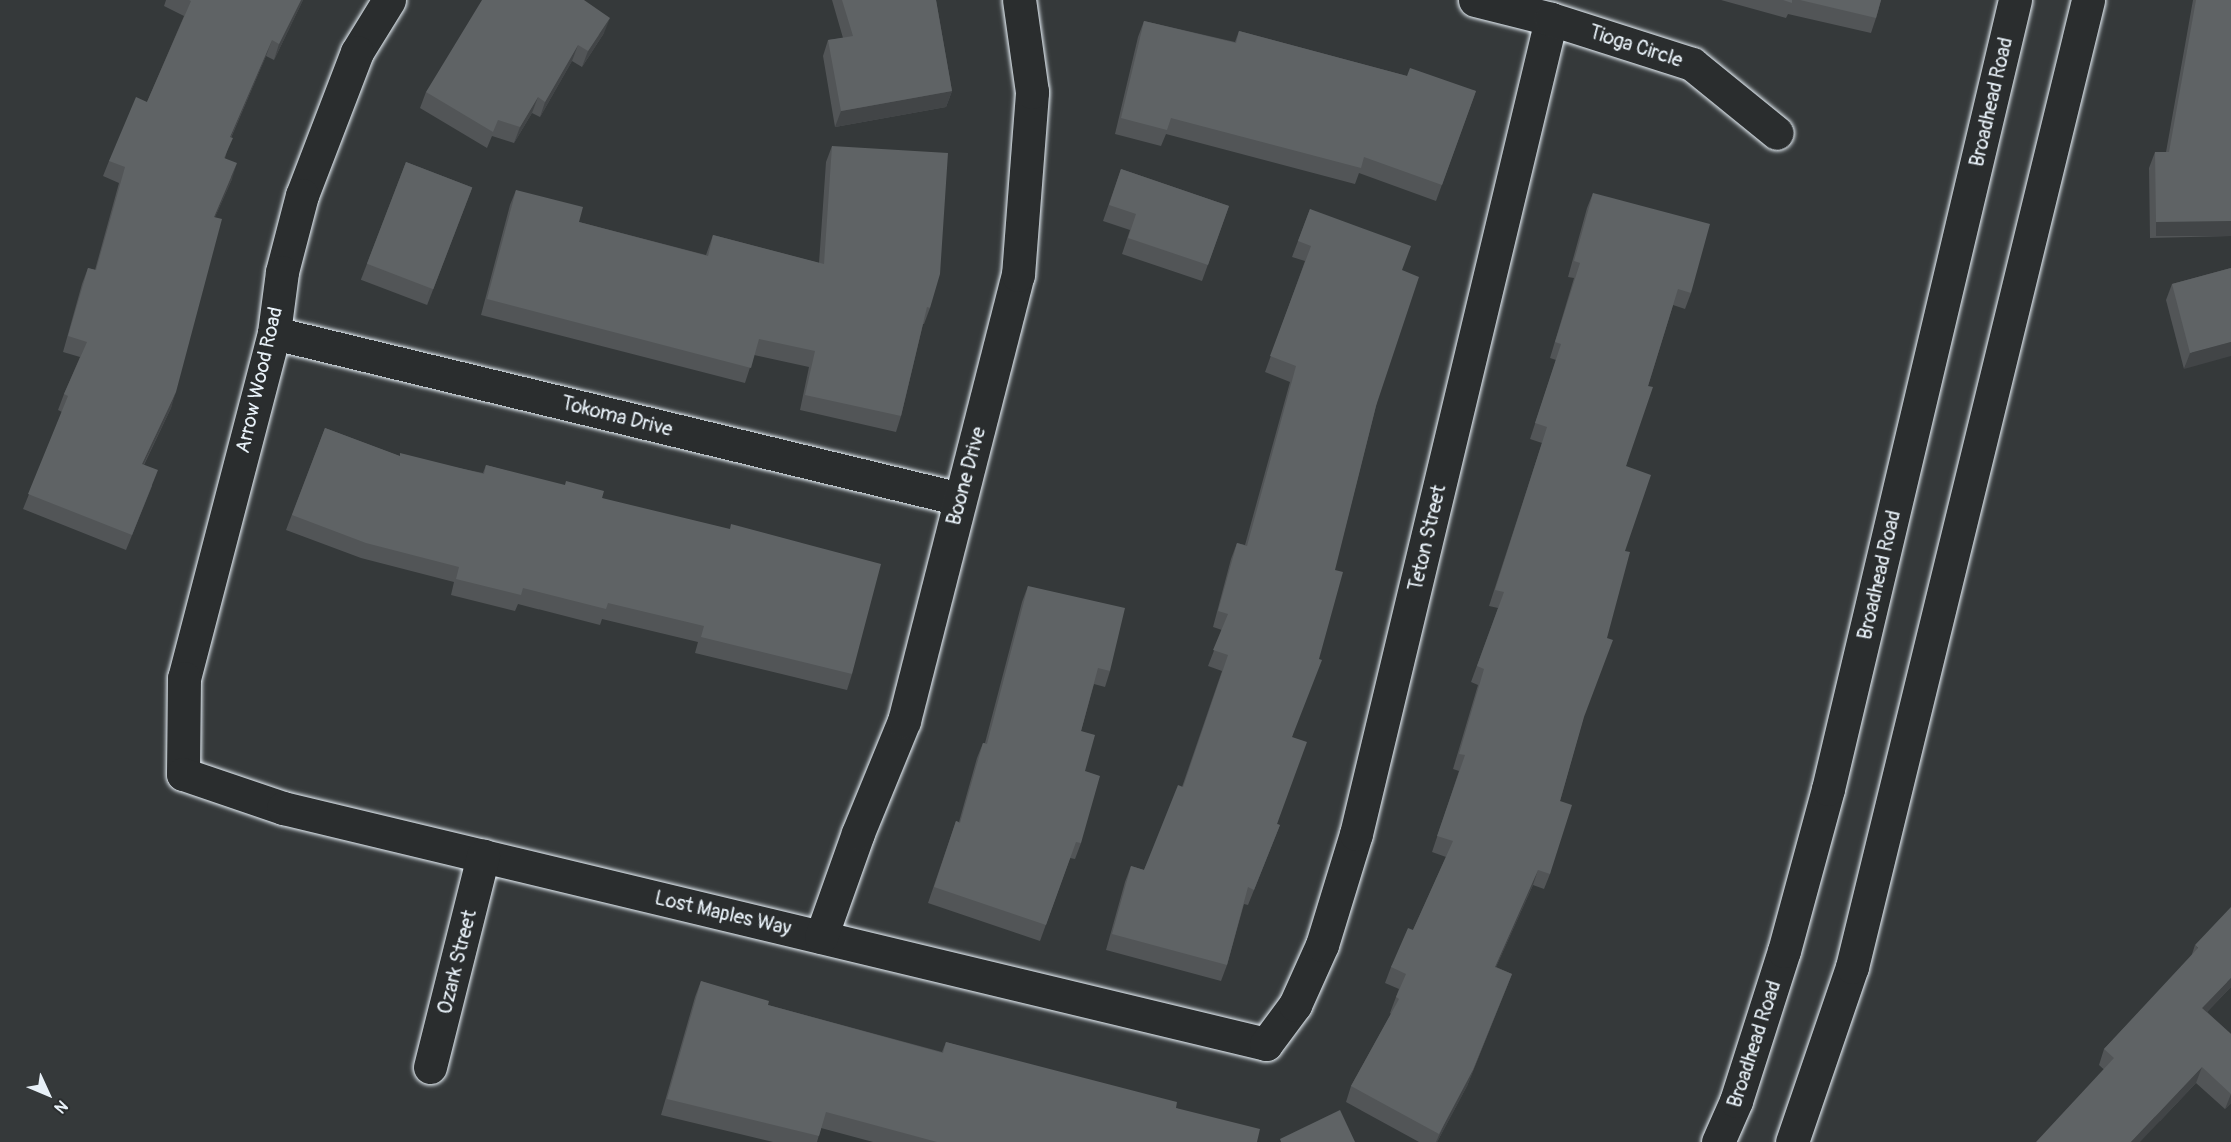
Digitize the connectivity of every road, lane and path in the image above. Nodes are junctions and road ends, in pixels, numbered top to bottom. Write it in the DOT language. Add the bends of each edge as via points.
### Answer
graph roads {
  1 [pos="389,0"];
  2 [pos="1019,0"];
  3 [pos="1475,0"];
  4 [pos="2015,0"];
  5 [pos="2088,0"];
  6 [pos="1551,19"];
  7 [pos="1777,133"];
  8 [pos="274,333"];
  9 [pos="960,499"];
  10 [pos="183,774"];
  11 [pos="483,856"];
  12 [pos="821,937"];
  13 [pos="1266,1044"];
  14 [pos="430,1067"];
  15 [pos="1718,1142"];
  16 [pos="1792,1142"];
  1 -- 8 [label="street, Arrow Wood Road" via="357,52 326,124 282,272"];
  2 -- 9 [label="street, Boone Drive" via="1032,92 1018,275"];
  3 -- 6 [label="street, Tioga Circle"];
  4 -- 15 [label="street, Broadhead Road" via="1828,789 1784,951 1736,1101"];
  5 -- 16 [label="street" via="1852,967"];
  6 -- 7 [label="street, Tioga Circle" via="1692,64"];
  6 -- 13 [label="street, Teton Street" via="1356,834 1322,945 1296,1005"];
  8 -- 9 [label="street, Tokoma Drive"];
  8 -- 10 [label="street, Arrow Wood Road" via="184,678"];
  9 -- 12 [label="street, Boone Drive" via="904,721"];
  10 -- 11 [label="street, Lost Maples Way" via="283,808"];
  11 -- 12 [label="street, Lost Maples Way"];
  11 -- 14 [label="street, Ozark Street"];
  12 -- 13 [label="street, Lost Maples Way"];
}
